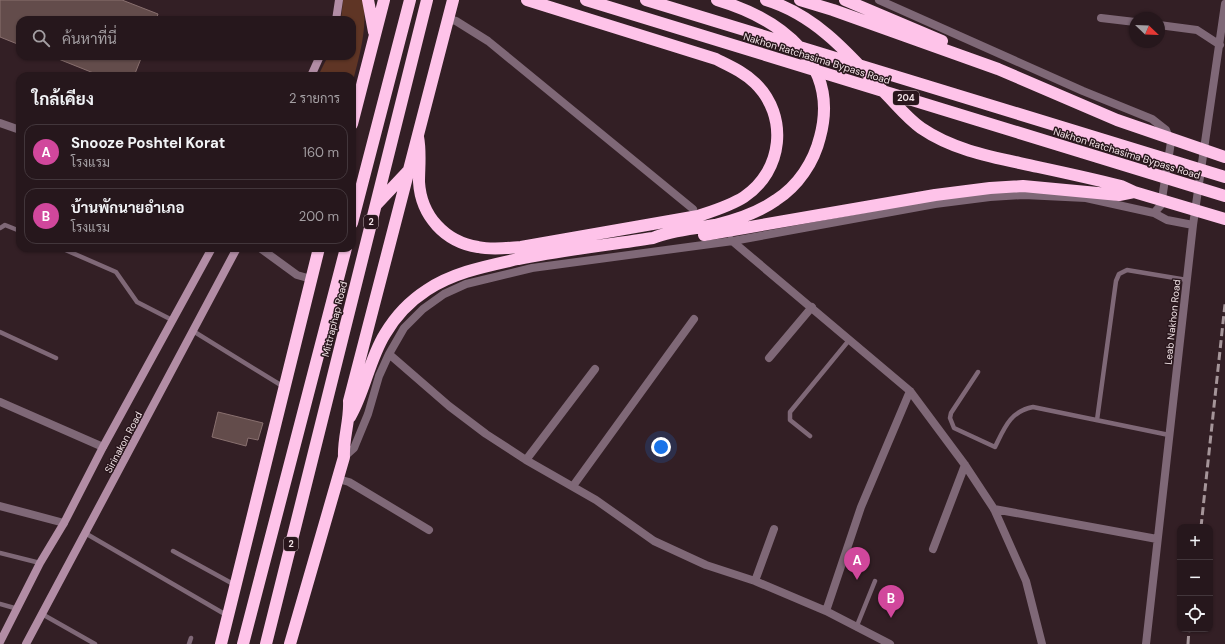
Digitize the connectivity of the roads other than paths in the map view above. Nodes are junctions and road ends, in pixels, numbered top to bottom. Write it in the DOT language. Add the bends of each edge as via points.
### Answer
graph roads {
  1 [pos="339,0"];
  2 [pos="368,0"];
  3 [pos="384,0"];
  4 [pos="410,0"];
  5 [pos="427,0"];
  6 [pos="453,0"];
  7 [pos="527,0"];
  8 [pos="586,0"];
  9 [pos="646,0"];
  10 [pos="717,0"];
  11 [pos="766,0"];
  12 [pos="800,0"];
  13 [pos="845,0"];
  14 [pos="879,0"];
  15 [pos="1225,4"];
  16 [pos="337,16"];
  17 [pos="1101,18"];
  18 [pos="448,19"];
  19 [pos="1129,21"];
  20 [pos="1165,26"];
  21 [pos="375,35"];
  22 [pos="1220,45"];
  23 [pos="318,60"];
  24 [pos="998,69"];
  25 [pos="313,72"];
  26 [pos="356,109"];
  27 [pos="0,123"];
  28 [pos="16,129"];
  29 [pos="418,137"];
  30 [pos="1225,157"];
  31 [pos="410,169"];
  32 [pos="1225,177"];
  33 [pos="1134,192"];
  34 [pos="1225,196"];
  35 [pos="375,206"];
  36 [pos="694,207"];
  37 [pos="356,208"];
  38 [pos="1154,213"];
  39 [pos="1225,219"];
  40 [pos="1193,225"];
  41 [pos="0,228"];
  42 [pos="16,229"];
  43 [pos="653,238"];
  44 [pos="731,239"];
  45 [pos="70,252"];
  46 [pos="210,252"];
  47 [pos="235,252"];
  48 [pos="265,252"];
  49 [pos="318,252"];
  50 [pos="345,252"];
  51 [pos="311,279"];
  52 [pos="1187,280"];
  53 [pos="812,308"];
  54 [pos="694,319"];
  55 [pos="172,320"];
  56 [pos="192,331"];
  57 [pos="0,332"];
  58 [pos="850,339"];
  59 [pos="389,354"];
  60 [pos="56,358"];
  61 [pos="769,358"];
  62 [pos="596,369"];
  63 [pos="978,372"];
  64 [pos="285,387"];
  65 [pos="910,391"];
  66 [pos="0,402"];
  67 [pos="350,418"];
  68 [pos="1097,420"];
  69 [pos="1169,435"];
  70 [pos="810,436"];
  71 [pos="103,447"];
  72 [pos="344,457"];
  73 [pos="526,460"];
  74 [pos="965,464"];
  75 [pos="338,479"];
  76 [pos="573,486"];
  77 [pos="0,506"];
  78 [pos="994,509"];
  79 [pos="64,523"];
  80 [pos="774,529"];
  81 [pos="429,530"];
  82 [pos="86,533"];
  83 [pos="1158,539"];
  84 [pos="933,549"];
  85 [pos="174,551"];
  86 [pos="0,553"];
  87 [pos="40,563"];
  88 [pos="755,581"];
  89 [pos="875,581"];
  90 [pos="235,585"];
  91 [pos="0,604"];
  92 [pos="18,608"];
  93 [pos="826,611"];
  94 [pos="42,614"];
  95 [pos="228,616"];
  96 [pos="856,628"];
  97 [pos="191,638"];
  98 [pos="0,642"];
  99 [pos="26,644"];
  100 [pos="94,644"];
  101 [pos="189,644"];
  102 [pos="221,644"];
  103 [pos="243,644"];
  104 [pos="266,644"];
  105 [pos="290,644"];
  106 [pos="890,644"];
  107 [pos="1042,644"];
  108 [pos="1146,644"];
  1 -- 16 [label="street"];
  2 -- 21 [label="highway"];
  3 -- 21 [label="highway"];
  4 -- 37 [label="highway, 2"];
  5 -- 35 [label="highway, Mittraphap Road / 2"];
  6 -- 18 [label="highway"];
  7 -- 29 [label="highway" via="716,59 738,70 755,83 774,111 778,128 778,144 773,161 762,180 744,197 698,216 521,247 478,247 459,242 432,220 424,204 420,183"];
  8 -- 34 [label="highway, Nakhon Ratchasima Bypass Road / 204"];
  9 -- 32 [label="highway, Nakhon Ratchasima Bypass Road / 204"];
  10 -- 43 [label="highway" via="755,15 779,29 802,50 814,65 821,84 823,127 810,164 794,186 777,200 756,212 717,224"];
  11 -- 33 [label="highway" via="796,13 833,38 902,111 942,140 988,156 1121,186"];
  12 -- 24 [label="highway"];
  13 -- 24 [label="highway" via="985,60"];
  14 -- 38 [label="street" via="1152,119 1166,130 1171,142 1160,205"];
  15 -- 22 [label="street, Leab Nakhon Road"];
  17 -- 19 [label="street"];
  18 -- 29 [label="highway"];
  18 -- 36 [label="street" via="456,21 488,41"];
  20 -- 22 [label="street" via="1197,30"];
  21 -- 26 [label="highway"];
  22 -- 40 [label="street, Leab Nakhon Road"];
  23 -- 25 [label="street"];
  24 -- 30 [label="highway" via="1155,135"];
  27 -- 28 [label="street"];
  29 -- 31 [label="highway"];
  31 -- 35 [label="highway"];
  31 -- 67 [label="highway" via="349,402"];
  33 -- 39 [label="highway"];
  33 -- 43 [label="highway" via="1119,195 1023,186 958,192 664,241"];
  35 -- 104 [label="highway, Mittraphap Road / 2"];
  38 -- 40 [label="street" via="1167,220"];
  38 -- 44 [label="street" via="1086,198 1024,195 990,197"];
  40 -- 52 [label="street, Leab Nakhon Road"];
  41 -- 42 [label="lane" via="5,225"];
  43 -- 67 [label="highway" via="499,263 475,269 426,290 403,310 385,334"];
  44 -- 53 [label="street"];
  44 -- 59 [label="street" via="532,268 466,284 444,294 423,309 404,328"];
  45 -- 55 [label="lane" via="116,272 137,302"];
  46 -- 55 [label="street, Sirinakon Road"];
  47 -- 56 [label="street, Sirinakon Road"];
  48 -- 51 [label="street" via="297,275"];
  49 -- 51 [label="highway"];
  50 -- 103 [label="highway, Mittraphap Road / 2"];
  51 -- 64 [label="highway"];
  52 -- 68 [label="lane" via="1127,270 1119,274 1116,280"];
  52 -- 69 [label="street, Leab Nakhon Road"];
  53 -- 58 [label="street"];
  53 -- 61 [label="street"];
  54 -- 76 [label="street"];
  55 -- 71 [label="street, Sirinakon Road"];
  56 -- 64 [label="lane"];
  56 -- 82 [label="street, Sirinakon Road"];
  57 -- 60 [label="lane"];
  58 -- 65 [label="street"];
  58 -- 70 [label="lane" via="790,412 790,420"];
  59 -- 72 [label="street" via="354,448"];
  59 -- 73 [label="street" via="449,406"];
  62 -- 73 [label="street"];
  63 -- 68 [label="lane" via="951,413 951,424 954,428 995,447 1009,420 1027,408"];
  64 -- 90 [label="highway"];
  65 -- 74 [label="street"];
  65 -- 93 [label="street" via="861,507"];
  66 -- 71 [label="street"];
  67 -- 72 [label="highway"];
  68 -- 69 [label="lane"];
  69 -- 83 [label="street, Leab Nakhon Road"];
  71 -- 79 [label="street, Sirinakon Road"];
  72 -- 75 [label="highway"];
  73 -- 76 [label="street"];
  74 -- 78 [label="street"];
  74 -- 84 [label="street"];
  75 -- 81 [label="street" via="349,482"];
  75 -- 105 [label="highway"];
  76 -- 88 [label="street" via="654,541 706,565"];
  77 -- 79 [label="street"];
  78 -- 83 [label="street"];
  78 -- 107 [label="street" via="1026,581"];
  79 -- 87 [label="street, Sirinakon Road"];
  80 -- 88 [label="street"];
  82 -- 94 [label="street, Sirinakon Road"];
  82 -- 95 [label="lane"];
  83 -- 108 [label="street, Leab Nakhon Road"];
  85 -- 90 [label="lane"];
  86 -- 87 [label="lane"];
  87 -- 92 [label="street, Sirinakon Road"];
  88 -- 93 [label="street"];
  89 -- 96 [label="lane"];
  90 -- 95 [label="highway"];
  91 -- 92 [label="lane"];
  92 -- 98 [label="street, Sirinakon Road"];
  93 -- 96 [label="street"];
  94 -- 99 [label="street, Sirinakon Road"];
  94 -- 100 [label="lane"];
  95 -- 102 [label="highway"];
  96 -- 106 [label="street"];
  97 -- 101 [label="lane"];
}
